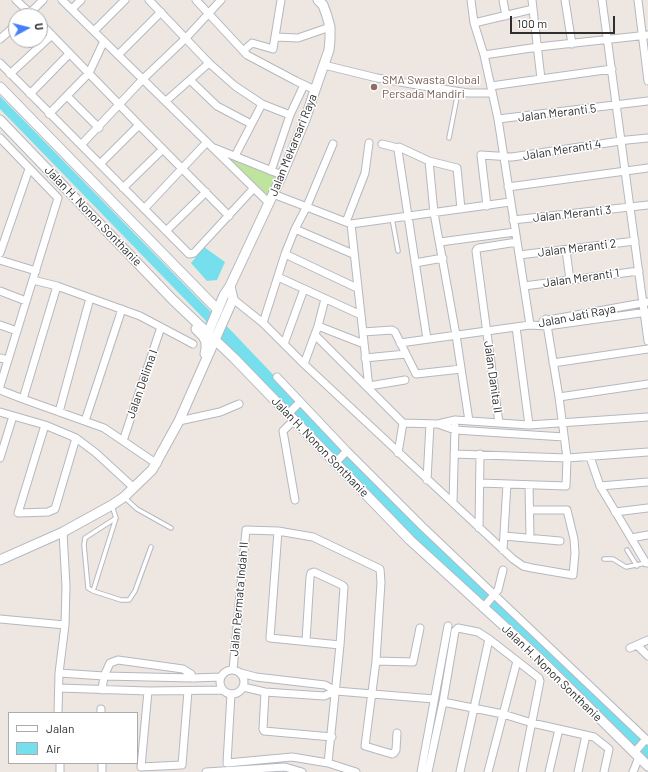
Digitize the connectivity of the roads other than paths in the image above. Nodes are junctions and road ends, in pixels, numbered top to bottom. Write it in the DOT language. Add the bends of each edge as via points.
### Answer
graph roads {
  1 [pos="16,0"];
  2 [pos="43,0"];
  3 [pos="62,0"];
  4 [pos="81,0"];
  5 [pos="125,0"];
  6 [pos="149,0"];
  7 [pos="196,0"];
  8 [pos="221,0"];
  9 [pos="281,0"];
  10 [pos="319,0"];
  11 [pos="470,0"];
  12 [pos="503,0"];
  13 [pos="532,0"];
  14 [pos="565,0"];
  15 [pos="602,0"];
  16 [pos="638,0"];
  17 [pos="23,8"];
  18 [pos="36,8"];
  19 [pos="72,9"];
  20 [pos="533,9"];
  21 [pos="161,12"];
  22 [pos="209,14"];
  23 [pos="506,16"];
  24 [pos="474,23"];
  25 [pos="330,27"];
  26 [pos="48,31"];
  27 [pos="94,31"];
  28 [pos="8,32"];
  29 [pos="52,35"];
  30 [pos="645,35"];
  31 [pos="275,37"];
  32 [pos="186,38"];
  33 [pos="0,40"];
  34 [pos="608,40"];
  35 [pos="104,41"];
  36 [pos="572,44"];
  37 [pos="538,47"];
  38 [pos="243,51"];
  39 [pos="69,54"];
  40 [pos="118,55"];
  41 [pos="484,55"];
  42 [pos="0,63"];
  43 [pos="209,63"];
  44 [pos="324,65"];
  45 [pos="612,69"];
  46 [pos="89,73"];
  47 [pos="10,74"];
  48 [pos="143,79"];
  49 [pos="541,79"];
  50 [pos="190,80"];
  51 [pos="648,81"];
  52 [pos="304,85"];
  53 [pos="0,87"];
  54 [pos="315,90"];
  55 [pos="491,90"];
  56 [pos="458,92"];
  57 [pos="30,94"];
  58 [pos="67,96"];
  59 [pos="166,101"];
  60 [pos="648,102"];
  61 [pos="262,104"];
  62 [pos="120,105"];
  63 [pos="616,105"];
  64 [pos="49,114"];
  65 [pos="290,115"];
  66 [pos="0,120"];
  67 [pos="498,120"];
  68 [pos="251,124"];
  69 [pos="139,125"];
  70 [pos="99,128"];
  71 [pos="0,138"];
  72 [pos="449,138"];
  73 [pos="648,138"];
  74 [pos="621,141"];
  75 [pos="369,143"];
  76 [pos="333,144"];
  77 [pos="382,144"];
  78 [pos="81,145"];
  79 [pos="210,145"];
  80 [pos="398,148"];
  81 [pos="163,149"];
  82 [pos="235,156"];
  83 [pos="503,158"];
  84 [pos="429,160"];
  85 [pos="100,164"];
  86 [pos="182,168"];
  87 [pos="648,168"];
  88 [pos="29,169"];
  89 [pos="271,171"];
  90 [pos="625,171"];
  91 [pos="282,175"];
  92 [pos="508,187"];
  93 [pos="124,188"];
  94 [pos="253,189"];
  95 [pos="206,192"];
  96 [pos="273,194"];
  97 [pos="510,202"];
  98 [pos="269,203"];
  99 [pos="648,205"];
  100 [pos="307,206"];
  101 [pos="487,206"];
  102 [pos="144,208"];
  103 [pos="630,208"];
  104 [pos="461,209"];
  105 [pos="434,213"];
  106 [pos="229,216"];
  107 [pos="408,216"];
  108 [pos="392,218"];
  109 [pos="513,220"];
  110 [pos="348,223"];
  111 [pos="295,229"];
  112 [pos="166,231"];
  113 [pos="515,232"];
  114 [pos="635,241"];
  115 [pos="440,242"];
  116 [pos="517,242"];
  117 [pos="566,250"];
  118 [pos="398,251"];
  119 [pos="0,253"];
  120 [pos="285,254"];
  121 [pos="353,254"];
  122 [pos="519,255"];
  123 [pos="442,258"];
  124 [pos="0,260"];
  125 [pos="415,263"];
  126 [pos="36,271"];
  127 [pos="639,271"];
  128 [pos="278,277"];
  129 [pos="33,280"];
  130 [pos="570,280"];
  131 [pos="56,286"];
  132 [pos="230,286"];
  133 [pos="524,286"];
  134 [pos="357,288"];
  135 [pos="304,289"];
  136 [pos="0,291"];
  137 [pos="90,298"];
  138 [pos="325,299"];
  139 [pos="174,300"];
  140 [pos="232,300"];
  141 [pos="26,301"];
  142 [pos="645,303"];
  143 [pos="122,309"];
  144 [pos="218,310"];
  145 [pos="646,313"];
  146 [pos="360,315"];
  147 [pos="263,323"];
  148 [pos="546,323"];
  149 [pos="0,325"];
  150 [pos="530,325"];
  151 [pos="318,326"];
  152 [pos="161,327"];
  153 [pos="516,327"];
  154 [pos="17,331"];
  155 [pos="487,331"];
  156 [pos="362,332"];
  157 [pos="212,334"];
  158 [pos="456,335"];
  159 [pos="315,336"];
  160 [pos="427,339"];
  161 [pos="648,341"];
  162 [pos="400,343"];
  163 [pos="193,344"];
  164 [pos="284,344"];
  165 [pos="364,344"];
  166 [pos="648,349"];
  167 [pos="406,354"];
  168 [pos="0,358"];
  169 [pos="366,358"];
  170 [pos="8,360"];
  171 [pos="553,363"];
  172 [pos="304,364"];
  173 [pos="203,367"];
  174 [pos="460,369"];
  175 [pos="277,377"];
  176 [pos="405,380"];
  177 [pos="648,384"];
  178 [pos="0,386"];
  179 [pos="369,387"];
  180 [pos="0,390"];
  181 [pos="559,397"];
  182 [pos="23,399"];
  183 [pos="300,403"];
  184 [pos="239,404"];
  185 [pos="0,412"];
  186 [pos="59,412"];
  187 [pos="291,415"];
  188 [pos="13,416"];
  189 [pos="648,417"];
  190 [pos="85,420"];
  191 [pos="455,420"];
  192 [pos="469,421"];
  193 [pos="179,422"];
  194 [pos="403,423"];
  195 [pos="499,423"];
  196 [pos="430,424"];
  197 [pos="438,424"];
  198 [pos="562,424"];
  199 [pos="45,425"];
  200 [pos="529,426"];
  201 [pos="455,430"];
  202 [pos="564,437"];
  203 [pos="76,438"];
  204 [pos="123,440"];
  205 [pos="347,452"];
  206 [pos="648,452"];
  207 [pos="398,453"];
  208 [pos="454,454"];
  209 [pos="480,454"];
  210 [pos="590,457"];
  211 [pos="0,458"];
  212 [pos="567,458"];
  213 [pos="336,462"];
  214 [pos="154,467"];
  215 [pos="427,480"];
  216 [pos="480,482"];
  217 [pos="648,482"];
  218 [pos="507,484"];
  219 [pos="138,485"];
  220 [pos="529,485"];
  221 [pos="600,486"];
  222 [pos="124,497"];
  223 [pos="295,500"];
  224 [pos="453,504"];
  225 [pos="112,505"];
  226 [pos="648,508"];
  227 [pos="530,510"];
  228 [pos="615,512"];
  229 [pos="116,518"];
  230 [pos="171,528"];
  231 [pos="480,528"];
  232 [pos="278,531"];
  233 [pos="63,532"];
  234 [pos="648,535"];
  235 [pos="504,536"];
  236 [pos="530,538"];
  237 [pos="631,538"];
  238 [pos="560,541"];
  239 [pos="151,548"];
  240 [pos="503,550"];
  241 [pos="627,550"];
  242 [pos="604,559"];
  243 [pos="0,560"];
  244 [pos="647,563"];
  245 [pos="637,566"];
  246 [pos="503,570"];
  247 [pos="93,591"];
  248 [pos="494,596"];
  249 [pos="483,608"];
  250 [pos="0,620"];
  251 [pos="65,625"];
  252 [pos="448,626"];
  253 [pos="420,628"];
  254 [pos="489,639"];
  255 [pos="648,640"];
  256 [pos="306,641"];
  257 [pos="340,645"];
  258 [pos="648,656"];
  259 [pos="376,661"];
  260 [pos="516,661"];
  261 [pos="233,670"];
  262 [pos="59,673"];
  263 [pos="241,673"];
  264 [pos="75,674"];
  265 [pos="104,676"];
  266 [pos="221,677"];
  267 [pos="193,678"];
  268 [pos="243,687"];
  269 [pos="59,688"];
  270 [pos="74,688"];
  271 [pos="102,690"];
  272 [pos="223,690"];
  273 [pos="148,691"];
  274 [pos="188,691"];
  275 [pos="336,691"];
  276 [pos="265,692"];
  277 [pos="371,693"];
  278 [pos="231,694"];
  279 [pos="434,699"];
  280 [pos="443,702"];
  281 [pos="474,708"];
  282 [pos="58,712"];
  283 [pos="503,714"];
  284 [pos="532,723"];
  285 [pos="559,729"];
  286 [pos="397,733"];
  287 [pos="586,735"];
  288 [pos="332,737"];
  289 [pos="646,741"];
  290 [pos="636,753"];
  291 [pos="328,763"];
  292 [pos="648,766"];
  293 [pos="227,769"];
  294 [pos="284,770"];
  295 [pos="206,772"];
  296 [pos="302,772"];
  297 [pos="356,772"];
  298 [pos="421,772"];
  299 [pos="428,772"];
  300 [pos="460,772"];
  301 [pos="488,772"];
  302 [pos="522,772"];
  303 [pos="549,772"];
  304 [pos="578,772"];
  305 [pos="604,772"];
  306 [pos="634,772"];
  1 -- 17 [label="street"];
  2 -- 18 [label="street"];
  3 -- 19 [label="street"];
  4 -- 19 [label="street"];
  5 -- 27 [label="street"];
  6 -- 21 [label="street"];
  7 -- 22 [label="street"];
  8 -- 22 [label="street"];
  9 -- 31 [label="street"];
  10 -- 25 [label="street, Jalan Mekarsari Raya"];
  11 -- 24 [label="street"];
  12 -- 23 [label="street"];
  13 -- 20 [label="street"];
  14 -- 36 [label="street"];
  15 -- 34 [label="street"];
  16 -- 30 [label="street"];
  19 -- 27 [label="street"];
  20 -- 23 [label="street"];
  20 -- 37 [label="street"];
  21 -- 32 [label="street"];
  21 -- 40 [label="street"];
  22 -- 32 [label="street"];
  22 -- 38 [label="street"];
  23 -- 24 [label="street"];
  24 -- 41 [label="street"];
  25 -- 31 [label="street" via="298,38"];
  25 -- 44 [label="street, Jalan Mekarsari Raya" via="330,45"];
  26 -- 29 [label="street"];
  27 -- 35 [label="street"];
  28 -- 33 [label="street"];
  29 -- 39 [label="street"];
  29 -- 47 [label="street"];
  30 -- 34 [label="street"];
  30 -- 51 [label="street"];
  31 -- 38 [label="street" via="273,49 254,43"];
  32 -- 43 [label="street"];
  32 -- 48 [label="street"];
  34 -- 36 [label="street"];
  34 -- 45 [label="street"];
  35 -- 40 [label="street"];
  35 -- 46 [label="street"];
  36 -- 37 [label="street"];
  37 -- 41 [label="street"];
  37 -- 49 [label="street"];
  38 -- 52 [label="street" via="250,58"];
  39 -- 46 [label="street"];
  39 -- 57 [label="street"];
  40 -- 48 [label="street"];
  41 -- 55 [label="street"];
  42 -- 47 [label="street"];
  43 -- 50 [label="street"];
  43 -- 61 [label="street" via="235,86"];
  44 -- 54 [label="street, Jalan Mekarsari Raya"];
  44 -- 56 [label="street" via="377,78"];
  45 -- 49 [label="street"];
  45 -- 63 [label="street"];
  46 -- 58 [label="street"];
  46 -- 62 [label="street"];
  47 -- 57 [label="street"];
  48 -- 59 [label="street"];
  48 -- 62 [label="street"];
  49 -- 55 [label="street"];
  50 -- 59 [label="street"];
  50 -- 68 [label="street" via="217,106"];
  52 -- 54 [label="street"];
  52 -- 65 [label="street"];
  53 -- 144 [label="street, Jalan H. Nonon Sonthanie"];
  54 -- 91 [label="street, Jalan Mekarsari Raya"];
  55 -- 56 [label="street"];
  55 -- 67 [label="street"];
  56 -- 72 [label="lane"];
  57 -- 64 [label="street"];
  58 -- 64 [label="street"];
  58 -- 70 [label="street"];
  59 -- 79 [label="street"];
  60 -- 63 [label="street, Jalan Meranti 5"];
  61 -- 65 [label="street"];
  61 -- 68 [label="street"];
  62 -- 69 [label="street"];
  62 -- 70 [label="street"];
  63 -- 67 [label="street, Jalan Meranti 5"];
  63 -- 74 [label="street"];
  64 -- 78 [label="street"];
  65 -- 89 [label="street"];
  66 -- 139 [label="street, Jalan H. Nonon Sonthanie"];
  67 -- 83 [label="street"];
  68 -- 82 [label="street"];
  69 -- 81 [label="street"];
  69 -- 85 [label="street"];
  70 -- 78 [label="street"];
  71 -- 88 [label="street"];
  73 -- 74 [label="street, Jalan Meranti 4"];
  74 -- 83 [label="street, Jalan Meranti 4"];
  74 -- 90 [label="street"];
  75 -- 110 [label="street" via="365,173"];
  76 -- 100 [label="street"];
  77 -- 80 [label="street"];
  78 -- 85 [label="street"];
  79 -- 82 [label="street"];
  79 -- 86 [label="street"];
  79 -- 94 [label="street"];
  80 -- 84 [label="street"];
  80 -- 107 [label="street"];
  81 -- 86 [label="street"];
  81 -- 93 [label="street"];
  82 -- 89 [label="street"];
  83 -- 92 [label="street"];
  83 -- 101 [label="street, Jalan Meranti 4" via="481,156"];
  84 -- 104 [label="street" via="457,168"];
  84 -- 105 [label="street"];
  85 -- 93 [label="street"];
  86 -- 95 [label="street"];
  86 -- 102 [label="street"];
  87 -- 90 [label="street"];
  88 -- 119 [label="street"];
  88 -- 126 [label="street" via="58,198"];
  89 -- 91 [label="street"];
  90 -- 92 [label="street"];
  90 -- 103 [label="street"];
  91 -- 96 [label="street, Jalan Mekarsari Raya"];
  92 -- 97 [label="street"];
  93 -- 102 [label="street"];
  94 -- 98 [label="street"];
  94 -- 106 [label="street"];
  95 -- 106 [label="street"];
  95 -- 112 [label="street"];
  96 -- 98 [label="street, Jalan Mekarsari Raya"];
  96 -- 100 [label="street"];
  97 -- 101 [label="street"];
  97 -- 109 [label="street"];
  98 -- 132 [label="street, Jalan Mekarsari Raya"];
  99 -- 103 [label="street, Jalan Meranti 3"];
  100 -- 110 [label="street"];
  100 -- 111 [label="street"];
  101 -- 104 [label="street"];
  102 -- 112 [label="street"];
  103 -- 109 [label="street, Jalan Meranti 3"];
  103 -- 114 [label="street"];
  104 -- 105 [label="street"];
  105 -- 107 [label="street"];
  105 -- 115 [label="street"];
  106 -- 112 [label="street" via="192,254"];
  107 -- 108 [label="street"];
  107 -- 125 [label="street"];
  108 -- 110 [label="street"];
  108 -- 118 [label="lane"];
  109 -- 113 [label="street"];
  110 -- 121 [label="street"];
  111 -- 120 [label="street"];
  111 -- 121 [label="street"];
  113 -- 115 [label="street"];
  113 -- 116 [label="street"];
  114 -- 117 [label="street, Jalan Meranti 2"];
  114 -- 127 [label="street"];
  115 -- 123 [label="street"];
  116 -- 122 [label="street"];
  116 -- 155 [label="street, Jalan Danita II" via="477,249"];
  117 -- 122 [label="street, Jalan Meranti 2"];
  117 -- 130 [label="street"];
  120 -- 128 [label="street"];
  120 -- 134 [label="street"];
  121 -- 134 [label="street"];
  122 -- 133 [label="street"];
  123 -- 125 [label="street"];
  123 -- 158 [label="street"];
  124 -- 126 [label="street"];
  125 -- 160 [label="street"];
  126 -- 129 [label="street"];
  127 -- 130 [label="street, Jalan Meranti 1"];
  127 -- 142 [label="street"];
  128 -- 135 [label="street"];
  128 -- 147 [label="street"];
  129 -- 131 [label="street"];
  129 -- 141 [label="street"];
  130 -- 133 [label="street, Jalan Meranti 1"];
  131 -- 137 [label="street"];
  131 -- 182 [label="street"];
  132 -- 140 [label="street"];
  132 -- 144 [label="street, Jalan Mekarsari Raya"];
  133 -- 150 [label="street"];
  134 -- 146 [label="street"];
  135 -- 138 [label="street"];
  135 -- 164 [label="street"];
  136 -- 141 [label="street"];
  137 -- 143 [label="street"];
  137 -- 186 [label="street"];
  138 -- 146 [label="street"];
  138 -- 151 [label="street"];
  139 -- 157 [label="street, Jalan H. Nonon Sonthanie"];
  139 -- 173 [label="street" via="184,317 206,342"];
  140 -- 147 [label="street"];
  140 -- 157 [label="street"];
  141 -- 154 [label="street"];
  142 -- 145 [label="street"];
  142 -- 148 [label="street, Jalan Jati Raya"];
  143 -- 152 [label="street"];
  143 -- 190 [label="street"];
  144 -- 157 [label="street, Jalan Mekarsari Raya"];
  145 -- 148 [label="street, Jalan Jati Raya"];
  145 -- 161 [label="street"];
  146 -- 156 [label="street"];
  147 -- 164 [label="street"];
  148 -- 150 [label="street, Jalan Jati Raya"];
  148 -- 171 [label="street"];
  149 -- 154 [label="street"];
  150 -- 153 [label="street, Jalan Jati Raya"];
  151 -- 159 [label="street"];
  151 -- 165 [label="street"];
  152 -- 163 [label="street"];
  152 -- 204 [label="street, Jalan Delima I"];
  153 -- 155 [label="street, Jalan Jati Raya"];
  153 -- 200 [label="street"];
  154 -- 170 [label="street"];
  155 -- 158 [label="street, Jalan Jati Raya"];
  155 -- 195 [label="street, Jalan Danita II"];
  156 -- 162 [label="street" via="392,330"];
  156 -- 165 [label="street"];
  157 -- 173 [label="street"];
  157 -- 187 [label="street, Jalan H. Nonon Sonthanie"];
  158 -- 160 [label="street, Jalan Jati Raya"];
  158 -- 174 [label="street"];
  159 -- 172 [label="street"];
  159 -- 179 [label="street"];
  160 -- 162 [label="street, Jalan Jati Raya"];
  162 -- 167 [label="street"];
  164 -- 172 [label="street"];
  165 -- 169 [label="street"];
  166 -- 171 [label="street"];
  167 -- 169 [label="street"];
  167 -- 174 [label="street" via="416,374"];
  168 -- 170 [label="street"];
  169 -- 179 [label="street"];
  170 -- 178 [label="street"];
  171 -- 181 [label="street"];
  172 -- 207 [label="street"];
  173 -- 193 [label="street"];
  174 -- 192 [label="street"];
  175 -- 183 [label="street"];
  176 -- 179 [label="street"];
  177 -- 181 [label="street"];
  179 -- 194 [label="street"];
  180 -- 182 [label="street"];
  181 -- 198 [label="street"];
  182 -- 186 [label="street"];
  183 -- 187 [label="street"];
  183 -- 205 [label="street"];
  184 -- 193 [label="street" via="220,412"];
  185 -- 188 [label="street"];
  186 -- 190 [label="street"];
  187 -- 213 [label="street, Jalan H. Nonon Sonthanie"];
  187 -- 223 [label="street" via="283,431"];
  188 -- 199 [label="street"];
  188 -- 211 [label="street"];
  189 -- 198 [label="street"];
  190 -- 204 [label="street"];
  191 -- 192 [label="street"];
  191 -- 197 [label="street"];
  191 -- 201 [label="street"];
  192 -- 195 [label="street"];
  193 -- 214 [label="street"];
  194 -- 196 [label="street"];
  194 -- 207 [label="street"];
  195 -- 200 [label="street"];
  196 -- 197 [label="street"];
  196 -- 215 [label="street"];
  197 -- 201 [label="street"];
  198 -- 200 [label="street"];
  198 -- 202 [label="street"];
  199 -- 203 [label="street"];
  199 -- 203 [label="street" via="18,512 48,512 55,509"];
  201 -- 202 [label="street"];
  201 -- 208 [label="street"];
  202 -- 212 [label="street"];
  203 -- 219 [label="street"];
  204 -- 214 [label="street"];
  205 -- 213 [label="street"];
  205 -- 248 [label="street"];
  206 -- 210 [label="street"];
  207 -- 215 [label="street"];
  208 -- 209 [label="street"];
  208 -- 224 [label="street"];
  209 -- 212 [label="street"];
  209 -- 216 [label="street"];
  210 -- 212 [label="street"];
  210 -- 221 [label="street"];
  212 -- 220 [label="street" via="566,486"];
  213 -- 249 [label="street, Jalan H. Nonon Sonthanie" via="410,540"];
  214 -- 219 [label="street"];
  215 -- 224 [label="street"];
  216 -- 218 [label="street"];
  216 -- 231 [label="street"];
  217 -- 221 [label="street"];
  218 -- 220 [label="street"];
  218 -- 235 [label="street"];
  219 -- 222 [label="street"];
  220 -- 227 [label="street"];
  221 -- 228 [label="street"];
  222 -- 225 [label="street"];
  222 -- 230 [label="lane" via="137,509"];
  224 -- 231 [label="street"];
  225 -- 229 [label="lane"];
  225 -- 233 [label="street"];
  226 -- 228 [label="street"];
  227 -- 236 [label="street"];
  227 -- 240 [label="street" via="567,510 574,539 573,575 522,566"];
  228 -- 237 [label="street"];
  229 -- 247 [label="lane"];
  229 -- 247 [label="lane" via="85,538 87,586"];
  231 -- 240 [label="street"];
  232 -- 256 [label="street" via="269,637"];
  232 -- 259 [label="street" via="313,537 380,569"];
  232 -- 261 [label="street, Jalan Permata Indah II" via="246,530"];
  233 -- 243 [label="street"];
  233 -- 251 [label="street"];
  234 -- 237 [label="street"];
  235 -- 236 [label="street"];
  235 -- 240 [label="street"];
  236 -- 238 [label="street"];
  237 -- 244 [label="street"];
  239 -- 247 [label="lane" via="135,591 128,600"];
  241 -- 245 [label="lane"];
  242 -- 245 [label="lane" via="613,558 626,567"];
  244 -- 245 [label="lane"];
  246 -- 248 [label="street"];
  248 -- 249 [label="street"];
  248 -- 289 [label="street"];
  249 -- 290 [label="street, Jalan H. Nonon Sonthanie" via="539,658"];
  250 -- 251 [label="street"];
  251 -- 262 [label="street"];
  252 -- 279 [label="street"];
  253 -- 259 [label="street" via="413,662"];
  254 -- 260 [label="street"];
  254 -- 280 [label="street" via="478,632 456,629"];
  254 -- 281 [label="street"];
  255 -- 258 [label="street" via="634,647"];
  256 -- 257 [label="street"];
  256 -- 257 [label="street" via="310,577 314,572 343,586"];
  257 -- 275 [label="street"];
  259 -- 277 [label="street"];
  260 -- 283 [label="street"];
  260 -- 284 [label="street" via="540,681"];
  261 -- 263 [label="street"];
  261 -- 266 [label="street"];
  262 -- 264 [label="street"];
  262 -- 269 [label="street"];
  263 -- 268 [label="street"];
  263 -- 275 [label="street" via="326,685"];
  264 -- 265 [label="street"];
  264 -- 270 [label="street"];
  265 -- 267 [label="street"];
  265 -- 267 [label="street" via="110,663 118,660 183,669"];
  265 -- 271 [label="street"];
  266 -- 267 [label="street"];
  266 -- 272 [label="street"];
  268 -- 276 [label="street"];
  268 -- 278 [label="street"];
  269 -- 270 [label="street"];
  269 -- 282 [label="street"];
  270 -- 271 [label="street"];
  271 -- 273 [label="street"];
  272 -- 274 [label="street"];
  272 -- 278 [label="street"];
  273 -- 274 [label="street"];
  273 -- 274 [label="street" via="141,767 182,765"];
  275 -- 276 [label="street" via="324,696"];
  275 -- 277 [label="street"];
  275 -- 288 [label="street"];
  276 -- 288 [label="street" via="264,731"];
  277 -- 279 [label="street"];
  277 -- 286 [label="street" via="366,746 392,754 396,750"];
  278 -- 293 [label="street"];
  279 -- 298 [label="street"];
  280 -- 281 [label="street"];
  280 -- 299 [label="street"];
  281 -- 283 [label="street"];
  281 -- 300 [label="street"];
  283 -- 284 [label="street"];
  283 -- 301 [label="street"];
  284 -- 285 [label="street"];
  284 -- 302 [label="street"];
  285 -- 287 [label="street"];
  285 -- 303 [label="street"];
  287 -- 304 [label="street"];
  287 -- 305 [label="street" via="594,737 608,748"];
  288 -- 291 [label="street"];
  289 -- 290 [label="street"];
  290 -- 292 [label="street, Jalan H. Nonon Sonthanie"];
  290 -- 306 [label="street"];
  291 -- 293 [label="street" via="292,757"];
  291 -- 297 [label="street"];
  293 -- 294 [label="street"];
  293 -- 295 [label="street"];
  294 -- 296 [label="street"];
}
